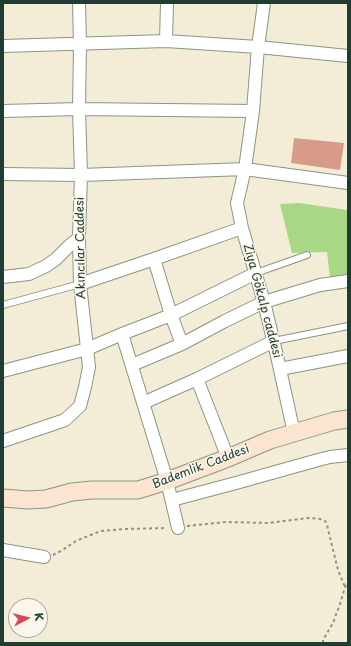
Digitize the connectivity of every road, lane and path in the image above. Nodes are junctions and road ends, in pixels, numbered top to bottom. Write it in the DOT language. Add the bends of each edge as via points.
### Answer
graph roads {
  1 [pos="79,3"];
  2 [pos="167,3"];
  3 [pos="264,3"];
  4 [pos="166,41"];
  5 [pos="80,44"];
  6 [pos="3,46"];
  7 [pos="258,47"];
  8 [pos="348,56"];
  9 [pos="79,109"];
  10 [pos="3,111"];
  11 [pos="253,111"];
  12 [pos="245,169"];
  13 [pos="3,174"];
  14 [pos="81,175"];
  15 [pos="348,183"];
  16 [pos="242,228"];
  17 [pos="79,238"];
  18 [pos="307,255"];
  19 [pos="154,259"];
  20 [pos="256,273"];
  21 [pos="3,277"];
  22 [pos="348,281"];
  23 [pos="80,284"];
  24 [pos="264,302"];
  25 [pos="3,305"];
  26 [pos="171,315"];
  27 [pos="348,326"];
  28 [pos="122,334"];
  29 [pos="274,341"];
  30 [pos="182,344"];
  31 [pos="87,349"];
  32 [pos="348,356"];
  33 [pos="132,364"];
  34 [pos="280,369"];
  35 [pos="3,371"];
  36 [pos="197,379"];
  37 [pos="143,403"];
  38 [pos="348,419"];
  39 [pos="294,433"];
  40 [pos="3,441"];
  41 [pos="348,455"];
  42 [pos="228,458"];
  43 [pos="167,482"];
  44 [pos="3,498"];
  45 [pos="172,500"];
  46 [pos="178,528"];
  47 [pos="3,550"];
  48 [pos="44,557"];
  49 [pos="348,583"];
  50 [pos="345,587"];
  51 [pos="323,643"];
  1 -- 5 [label="street, Akıncılar Caddesi"];
  2 -- 4 [label="street"];
  3 -- 7 [label="street, Ziya Gökalp caddesi"];
  4 -- 5 [label="street"];
  4 -- 7 [label="street"];
  5 -- 6 [label="street"];
  5 -- 9 [label="street, Akıncılar Caddesi"];
  7 -- 8 [label="street"];
  7 -- 11 [label="street, Ziya Gökalp caddesi"];
  9 -- 10 [label="street"];
  9 -- 11 [label="street"];
  9 -- 14 [label="street, Akıncılar Caddesi"];
  11 -- 12 [label="street, Ziya Gökalp caddesi"];
  12 -- 14 [label="street"];
  12 -- 15 [label="street"];
  12 -- 16 [label="street, Ziya Gökalp caddesi" via="237,203"];
  13 -- 14 [label="street"];
  14 -- 17 [label="street, Akıncılar Caddesi"];
  16 -- 19 [label="street"];
  16 -- 20 [label="street, Ziya Gökalp caddesi"];
  17 -- 21 [label="street" via="46,266 29,274"];
  17 -- 23 [label="street, Akıncılar Caddesi"];
  18 -- 20 [label="lane"];
  19 -- 23 [label="street"];
  19 -- 26 [label="street"];
  20 -- 24 [label="street, Ziya Gökalp caddesi"];
  20 -- 26 [label="street"];
  22 -- 24 [label="street" via="320,285"];
  23 -- 25 [label="lane"];
  23 -- 31 [label="street, Akıncılar Caddesi"];
  24 -- 29 [label="street, Ziya Gökalp caddesi"];
  24 -- 30 [label="street"];
  26 -- 28 [label="street"];
  26 -- 30 [label="street"];
  27 -- 29 [label="lane"];
  28 -- 31 [label="street"];
  28 -- 33 [label="street"];
  29 -- 34 [label="street, Ziya Gökalp caddesi"];
  29 -- 36 [label="street"];
  30 -- 33 [label="street"];
  31 -- 35 [label="street"];
  31 -- 40 [label="street, Akıncılar Caddesi" via="89,367 80,406 65,420"];
  32 -- 34 [label="street"];
  33 -- 37 [label="street"];
  34 -- 39 [label="street, Ziya Gökalp caddesi"];
  36 -- 37 [label="street"];
  36 -- 42 [label="street"];
  37 -- 43 [label="street"];
  38 -- 39 [label="street, Bademlik Caddesi"];
  39 -- 42 [label="street, Bademlik Caddesi"];
  41 -- 45 [label="street" via="318,460"];
  42 -- 43 [label="street, Bademlik Caddesi"];
  43 -- 44 [label="street, Bademlik Caddesi" via="138,490 92,490 46,499"];
  43 -- 45 [label="street"];
  45 -- 46 [label="street"];
  46 -- 48 [label="path" via="101,531 76,541 56,554"];
  46 -- 50 [label="path" via="226,522 268,523 320,518 327,525"];
  47 -- 48 [label="street"];
  49 -- 50 [label="path"];
  50 -- 51 [label="path"];
}
